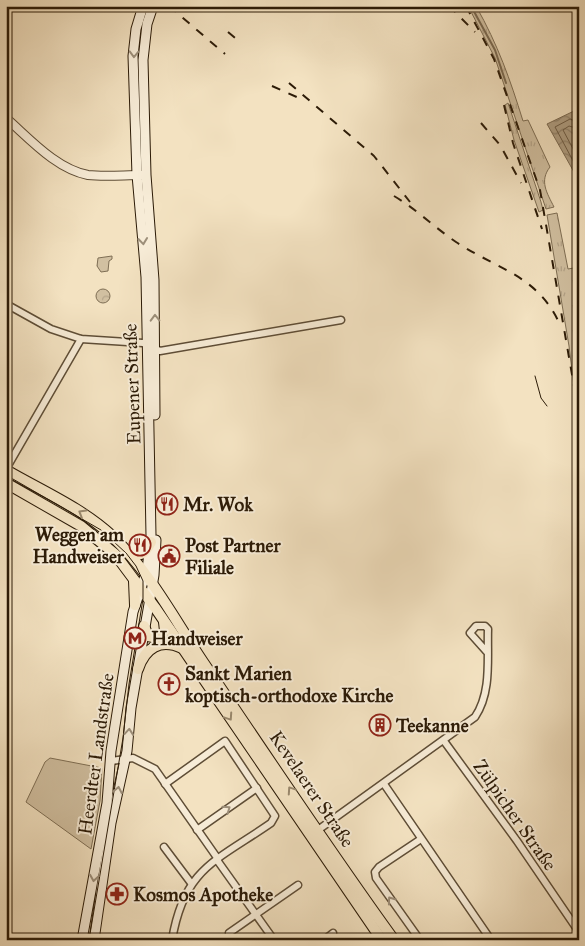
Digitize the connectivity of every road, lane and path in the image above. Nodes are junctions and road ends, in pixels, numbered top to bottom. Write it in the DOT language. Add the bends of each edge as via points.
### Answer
graph roads {
  1 [pos="143,6"];
  2 [pos="153,6"];
  3 [pos="6,118"];
  4 [pos="142,175"];
  5 [pos="8,304"];
  6 [pos="341,320"];
  7 [pos="82,339"];
  8 [pos="151,347"];
  9 [pos="6,470"];
  10 [pos="6,483"];
  11 [pos="151,542"];
  12 [pos="127,552"];
  13 [pos="146,574"];
  14 [pos="133,578"];
  15 [pos="152,583"];
  16 [pos="140,588"];
  17 [pos="149,600"];
  18 [pos="135,605"];
  19 [pos="164,622"];
  20 [pos="144,626"];
  21 [pos="182,648"];
  22 [pos="487,652"];
  23 [pos="138,669"];
  24 [pos="444,741"];
  25 [pos="125,757"];
  26 [pos="110,761"];
  27 [pos="165,784"];
  28 [pos="384,784"];
  29 [pos="258,788"];
  30 [pos="198,830"];
  31 [pos="318,830"];
  32 [pos="421,838"];
  33 [pos="164,847"];
  34 [pos="218,859"];
  35 [pos="191,883"];
  36 [pos="298,884"];
  37 [pos="256,914"];
  38 [pos="579,932"];
  39 [pos="229,933"];
  40 [pos="333,933"];
  41 [pos="82,940"];
  42 [pos="94,940"];
  43 [pos="172,940"];
  44 [pos="274,940"];
  45 [pos="324,940"];
  46 [pos="382,940"];
  47 [pos="394,940"];
  48 [pos="420,940"];
  49 [pos="492,940"];
  1 -- 4 [label="main road, one-way" via="133,56"];
  2 -- 4 [label="main road" via="144,42"];
  3 -- 4 [label="street" via="55,160 72,170 98,176"];
  4 -- 8 [label="main road, Eupener Straße"];
  5 -- 7 [label="street" via="51,329"];
  6 -- 8 [label="street, Eupener Straße" via="168,350"];
  7 -- 8 [label="street"];
  7 -- 9 [label="street"];
  8 -- 11 [label="main road, Eupener Straße"];
  8 -- 15 [label="main road, Eupener Straße" via="156,536"];
  12 -- 9 [label="main road, Kevelaerer Straße, one-way" via="90,519"];
  10 -- 14 [label="main road, Kevelaerer Straße" via="92,533 115,554"];
  11 -- 12 [label="main road" via="142,554"];
  11 -- 13 [label="main road, Eupener Straße"];
  12 -- 13 [label="main road, Kevelaerer Straße"];
  13 -- 15 [label="main road, Kevelaerer Straße"];
  13 -- 16 [label="main road, Heerdter Landstraße"];
  14 -- 16 [label="main road, Kevelaerer Straße"];
  14 -- 18 [label="main road"];
  15 -- 17 [label="main road, Heerdter Landstraße"];
  31 -- 15 [label="main road, Kevelaerer Straße, one-way"];
  16 -- 17 [label="main road, Kevelaerer Straße"];
  16 -- 18 [label="main road, Heerdter Landstraße"];
  17 -- 19 [label="main road, Kevelaerer Straße"];
  17 -- 20 [label="main road, Heerdter Landstraße"];
  18 -- 26 [label="main road, Heerdter Landstraße"];
  19 -- 20 [label="main road" via="165,631 158,638 148,636"];
  19 -- 21 [label="main road, Kevelaerer Straße"];
  20 -- 23 [label="main road, Heerdter Landstraße"];
  21 -- 23 [label="main road" via="167,644 155,646 145,652"];
  21 -- 46 [label="main road, Kevelaerer Straße, one-way"];
  22 -- 24 [label="street" via="486,690 480,710"];
  25 -- 23 [label="main road, Heerdter Landstraße, one-way"];
  24 -- 28 [label="street"];
  24 -- 38 [label="street, Zülpicher Straße"];
  25 -- 26 [label="street"];
  25 -- 27 [label="street" via="153,767"];
  42 -- 25 [label="main road, Heerdter Landstraße, one-way" via="111,823"];
  26 -- 41 [label="main road, Heerdter Landstraße, one-way" via="107,803"];
  27 -- 29 [label="street" via="225,741"];
  27 -- 30 [label="street"];
  28 -- 31 [label="street"];
  28 -- 32 [label="street"];
  30 -- 29 [label="street, one-way"];
  29 -- 34 [label="street" via="274,813 274,820"];
  30 -- 34 [label="street"];
  31 -- 47 [label="main road, Kevelaerer Straße"];
  48 -- 32 [label="street, one-way" via="375,872"];
  32 -- 49 [label="street"];
  33 -- 35 [label="street"];
  34 -- 35 [label="street" via="200,871"];
  34 -- 37 [label="street"];
  35 -- 43 [label="street" via="178,911"];
  36 -- 37 [label="street"];
  37 -- 39 [label="street"];
  37 -- 44 [label="street"];
  40 -- 45 [label="street"];
}
